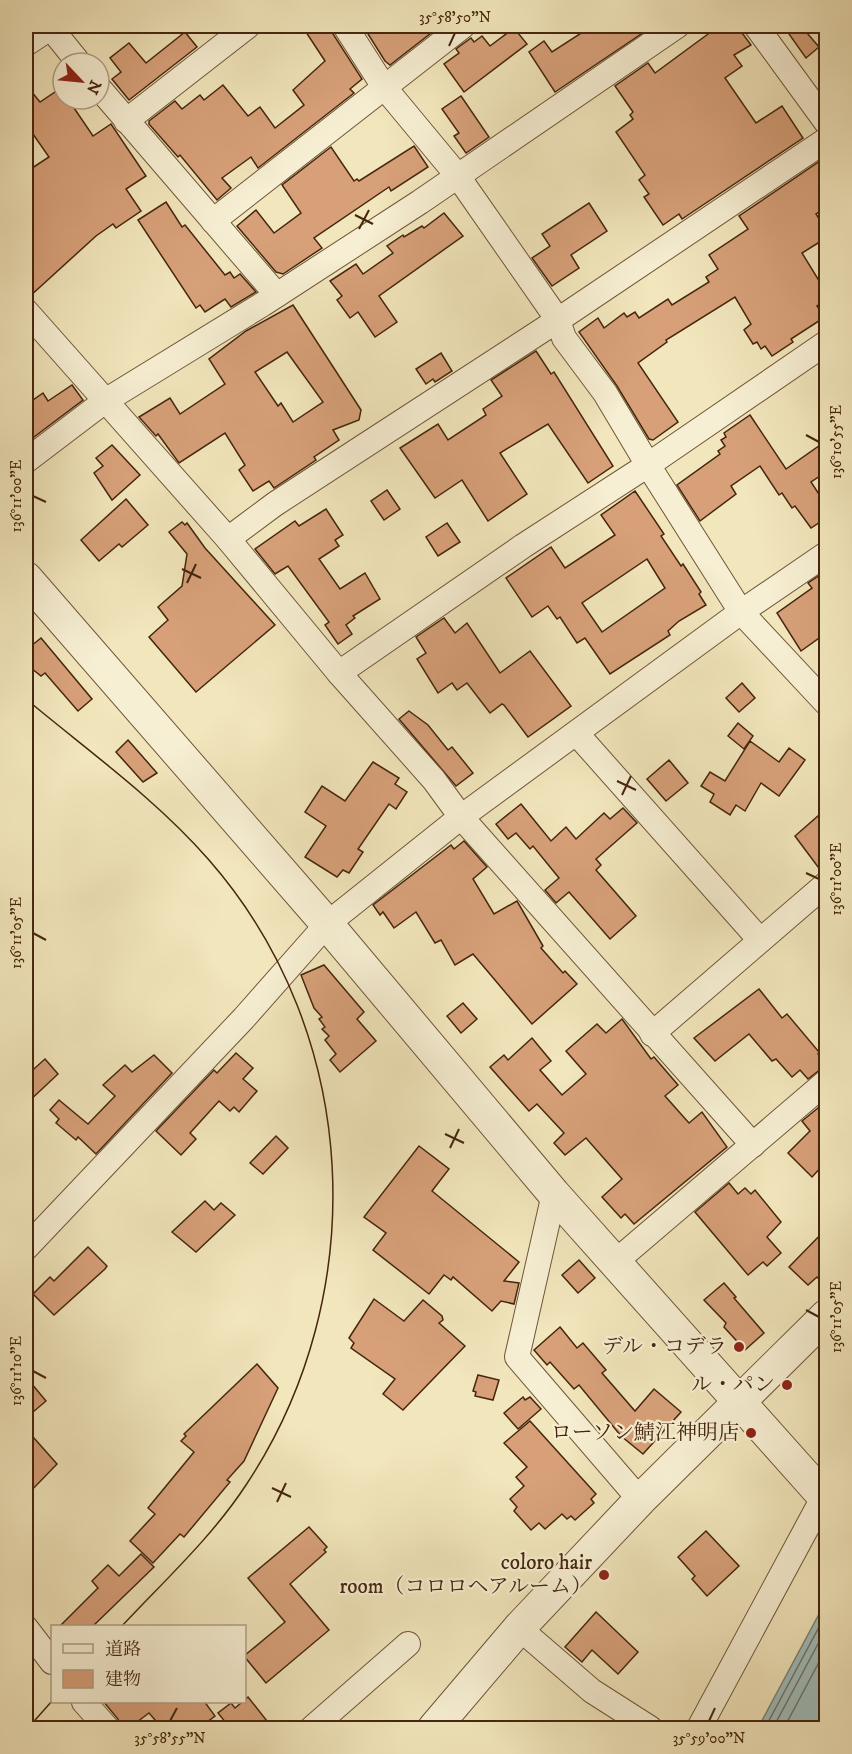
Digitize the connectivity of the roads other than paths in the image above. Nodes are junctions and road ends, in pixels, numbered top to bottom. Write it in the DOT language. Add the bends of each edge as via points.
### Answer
graph roads {
  1 [pos="52,26"];
  2 [pos="248,26"];
  3 [pos="345,26"];
  4 [pos="463,26"];
  5 [pos="677,26"];
  6 [pos="756,26"];
  7 [pos="26,44"];
  8 [pos="70,51"];
  9 [pos="384,87"];
  10 [pos="111,103"];
  11 [pos="126,121"];
  12 [pos="826,122"];
  13 [pos="826,140"];
  14 [pos="457,175"];
  15 [pos="213,221"];
  16 [pos="277,295"];
  17 [pos="26,311"];
  18 [pos="558,320"];
  19 [pos="826,343"];
  20 [pos="105,401"];
  21 [pos="26,461"];
  22 [pos="648,465"];
  23 [pos="228,539"];
  24 [pos="826,554"];
  25 [pos="26,578"];
  26 [pos="741,612"];
  27 [pos="339,673"];
  28 [pos="826,703"];
  29 [pos="577,734"];
  30 [pos="461,817"];
  31 [pos="826,884"];
  32 [pos="327,924"];
  33 [pos="760,940"];
  34 [pos="652,1034"];
  35 [pos="826,1082"];
  36 [pos="753,1145"];
  37 [pos="554,1194"];
  38 [pos="26,1248"];
  39 [pos="614,1263"];
  40 [pos="826,1316"];
  41 [pos="739,1403"];
  42 [pos="826,1496"];
  43 [pos="640,1500"];
  44 [pos="26,1628"];
  45 [pos="519,1628"];
  46 [pos="408,1644"];
  47 [pos="51,1661"];
  48 [pos="86,1703"];
  49 [pos="107,1728"];
  50 [pos="312,1728"];
  51 [pos="434,1728"];
  52 [pos="650,1728"];
  53 [pos="699,1728"];
  1 -- 7 [label="street"];
  1 -- 8 [label="street"];
  2 -- 11 [label="street"];
  3 -- 9 [label="street"];
  4 -- 9 [label="street"];
  5 -- 14 [label="street"];
  6 -- 12 [label="street"];
  9 -- 14 [label="street"];
  9 -- 15 [label="street"];
  10 -- 11 [label="street"];
  11 -- 15 [label="street"];
  13 -- 18 [label="street"];
  14 -- 16 [label="street"];
  14 -- 18 [label="street"];
  15 -- 16 [label="street"];
  16 -- 20 [label="street"];
  17 -- 20 [label="street"];
  18 -- 22 [label="street" via="564,338 605,393"];
  18 -- 23 [label="street" via="275,504"];
  19 -- 22 [label="street"];
  20 -- 21 [label="street"];
  20 -- 23 [label="street"];
  22 -- 26 [label="street"];
  22 -- 27 [label="street"];
  23 -- 27 [label="street"];
  24 -- 26 [label="street"];
  25 -- 32 [label="street"];
  26 -- 28 [label="street"];
  26 -- 29 [label="street"];
  27 -- 30 [label="street" via="434,780"];
  29 -- 30 [label="street"];
  29 -- 33 [label="street"];
  30 -- 32 [label="street"];
  30 -- 34 [label="street"];
  31 -- 33 [label="street"];
  32 -- 37 [label="street"];
  32 -- 38 [label="street" via="244,1018"];
  33 -- 34 [label="street"];
  34 -- 36 [label="street"];
  35 -- 36 [label="street"];
  36 -- 39 [label="street"];
  37 -- 39 [label="street"];
  37 -- 43 [label="street" via="517,1357"];
  39 -- 41 [label="street"];
  40 -- 41 [label="street"];
  41 -- 42 [label="street"];
  41 -- 43 [label="street"];
  42 -- 53 [label="street"];
  43 -- 45 [label="street"];
  44 -- 47 [label="street"];
  45 -- 51 [label="street"];
  45 -- 52 [label="street" via="592,1691"];
  46 -- 50 [label="street"];
  48 -- 49 [label="street"];
}
